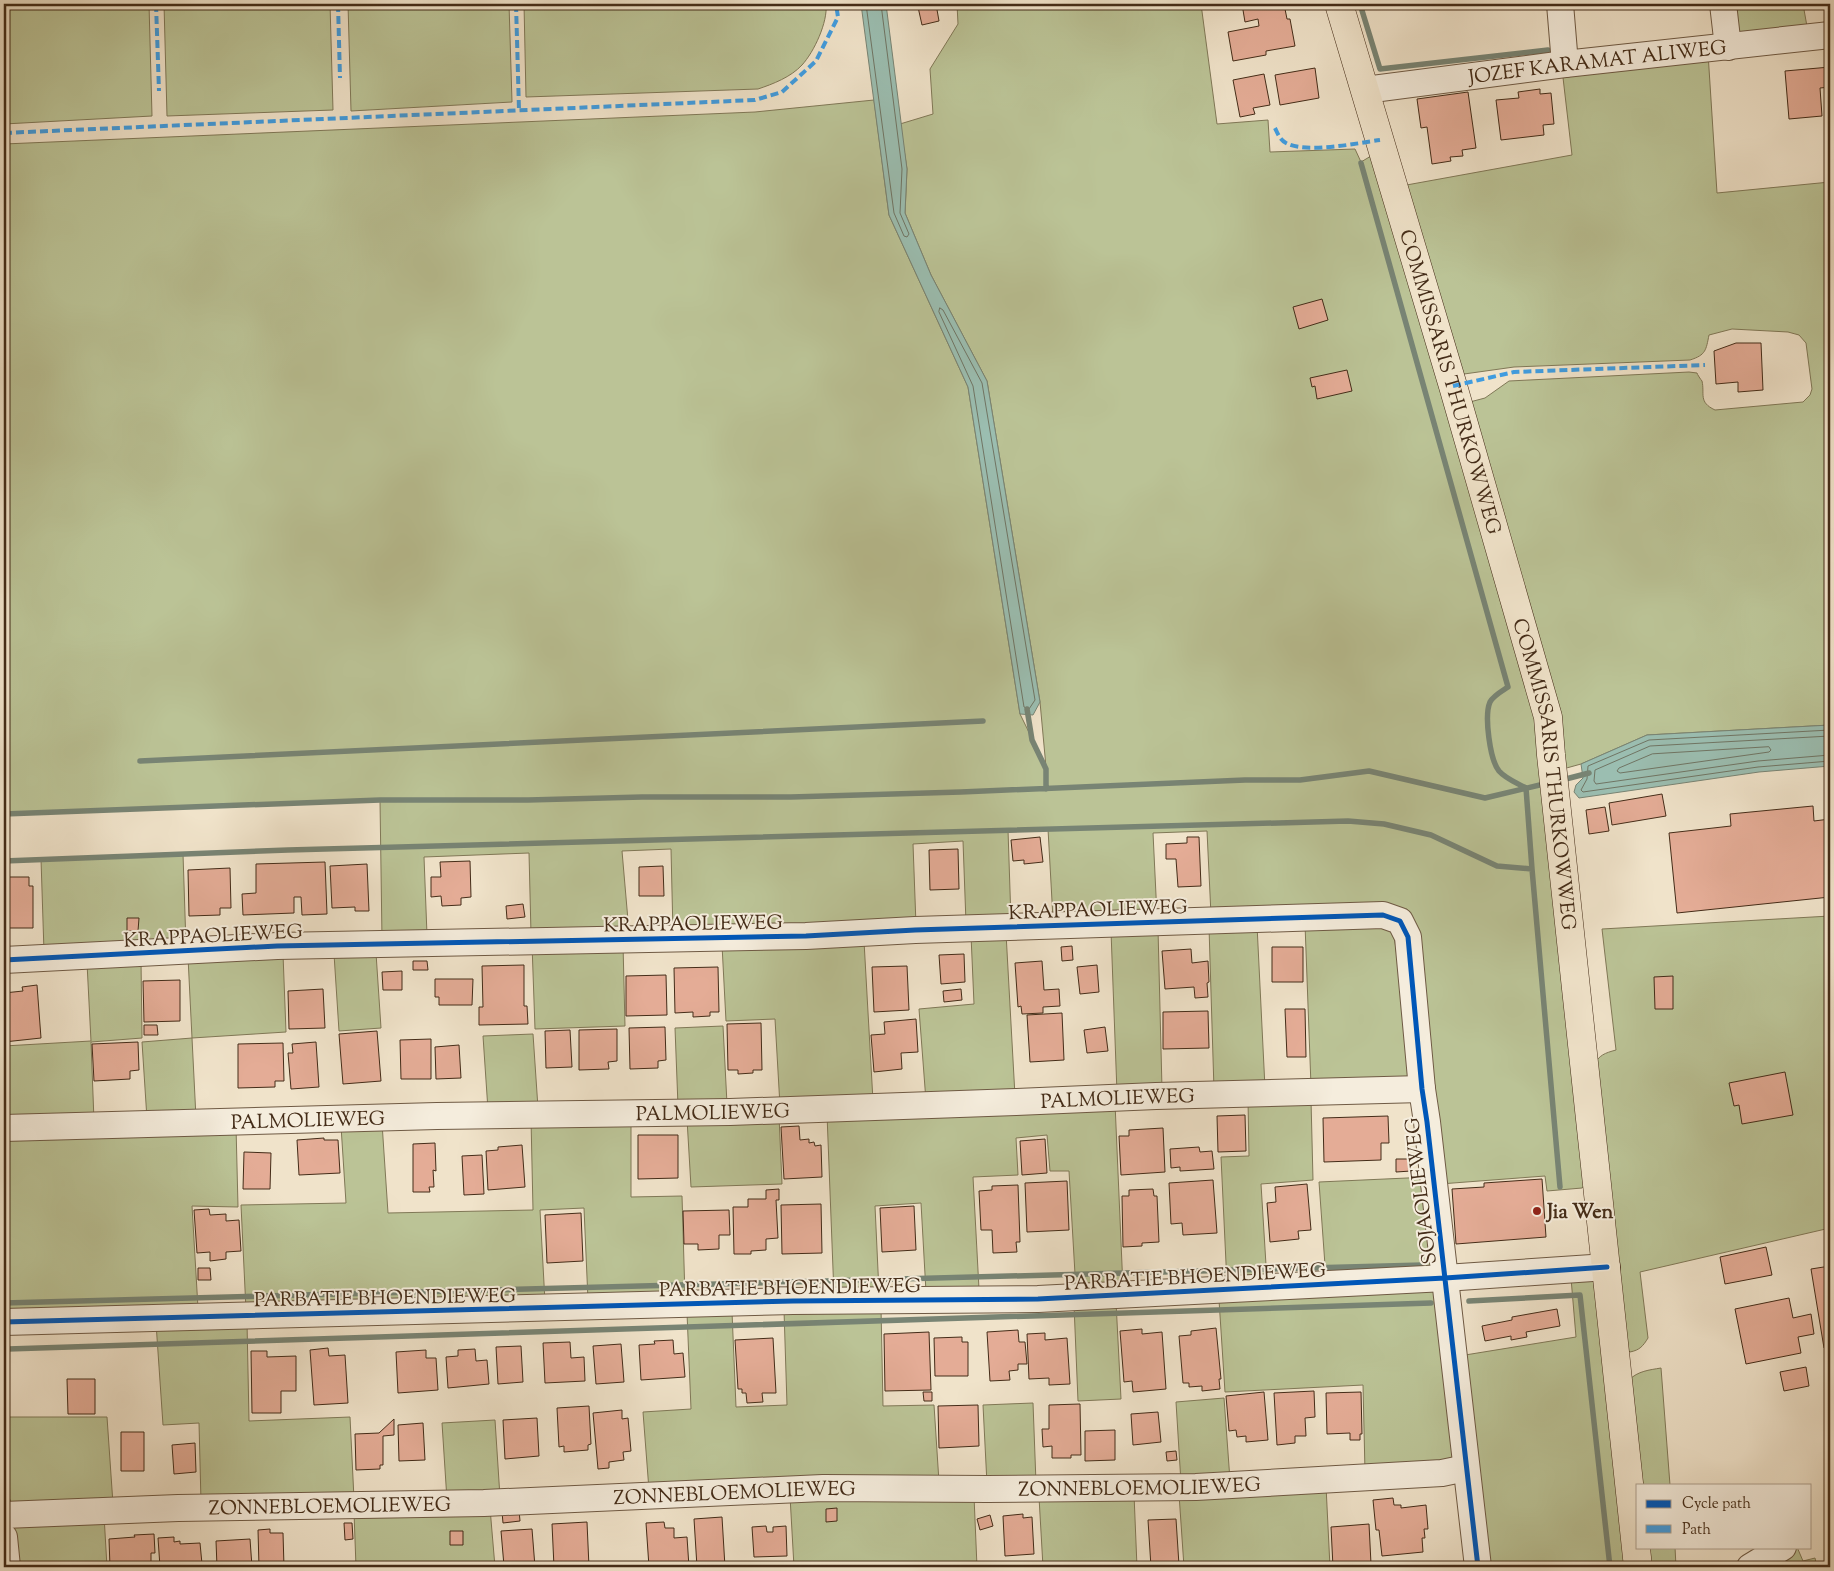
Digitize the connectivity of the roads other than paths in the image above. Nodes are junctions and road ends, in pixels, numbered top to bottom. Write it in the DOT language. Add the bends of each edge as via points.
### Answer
graph roads {
  1 [pos="1339,4"];
  2 [pos="1560,4"];
  3 [pos="1723,4"];
  4 [pos="1830,35"];
  5 [pos="1728,47"];
  6 [pos="1564,64"];
  7 [pos="1365,90"];
  8 [pos="1383,915"];
  9 [pos="4,960"];
  10 [pos="1422,1089"];
  11 [pos="4,1128"];
  12 [pos="1607,1267"];
  13 [pos="1445,1278"];
  14 [pos="4,1322"];
  15 [pos="1466,1468"];
  16 [pos="4,1515"];
  17 [pos="4,1537"];
  18 [pos="1636,1548"];
  19 [pos="1636,1548"];
  20 [pos="1781,1548"];
  21 [pos="7,1567"];
  22 [pos="1478,1567"];
  23 [pos="1638,1567"];
  24 [pos="1750,1567"];
  1 -- 7 [label="main road, COMMISSARIS THURKOWWEG"];
  2 -- 6 [label="street"];
  3 -- 5 [label="street"];
  4 -- 5 [label="street, JOZEF KARAMAT ALIWEG"];
  5 -- 6 [label="street, JOZEF KARAMAT ALIWEG"];
  6 -- 7 [label="street, JOZEF KARAMAT ALIWEG"];
  7 -- 12 [label="main road, COMMISSARIS THURKOWWEG" via="1548,718"];
  8 -- 9 [label="street, KRAPPAOLIEWEG" via="806,936 277,946"];
  8 -- 10 [label="street, SOJAOLIEWEG" via="1400,920 1408,937"];
  10 -- 11 [label="street, PALMOLIEWEG" via="824,1109"];
  10 -- 13 [label="street, SOJAOLIEWEG"];
  12 -- 13 [label="street, PARBATIE BHOENDIEWEG"];
  12 -- 18 [label="main road, COMMISSARIS THURKOWWEG"];
  13 -- 14 [label="street, PARBATIE BHOENDIEWEG" via="1038,1299 793,1301"];
  13 -- 15 [label="street, SOJAOLIEWEG"];
  15 -- 16 [label="street, ZONNEBLOEMOLIEWEG" via="1442,1473 1196,1487 823,1488 484,1503"];
  15 -- 22 [label="street, SOJAOLIEWEG"];
  17 -- 21 [label="street"];
  19 -- 23 [label="main road, COMMISSARIS THURKOWWEG"];
  20 -- 24 [label="street"];
}
